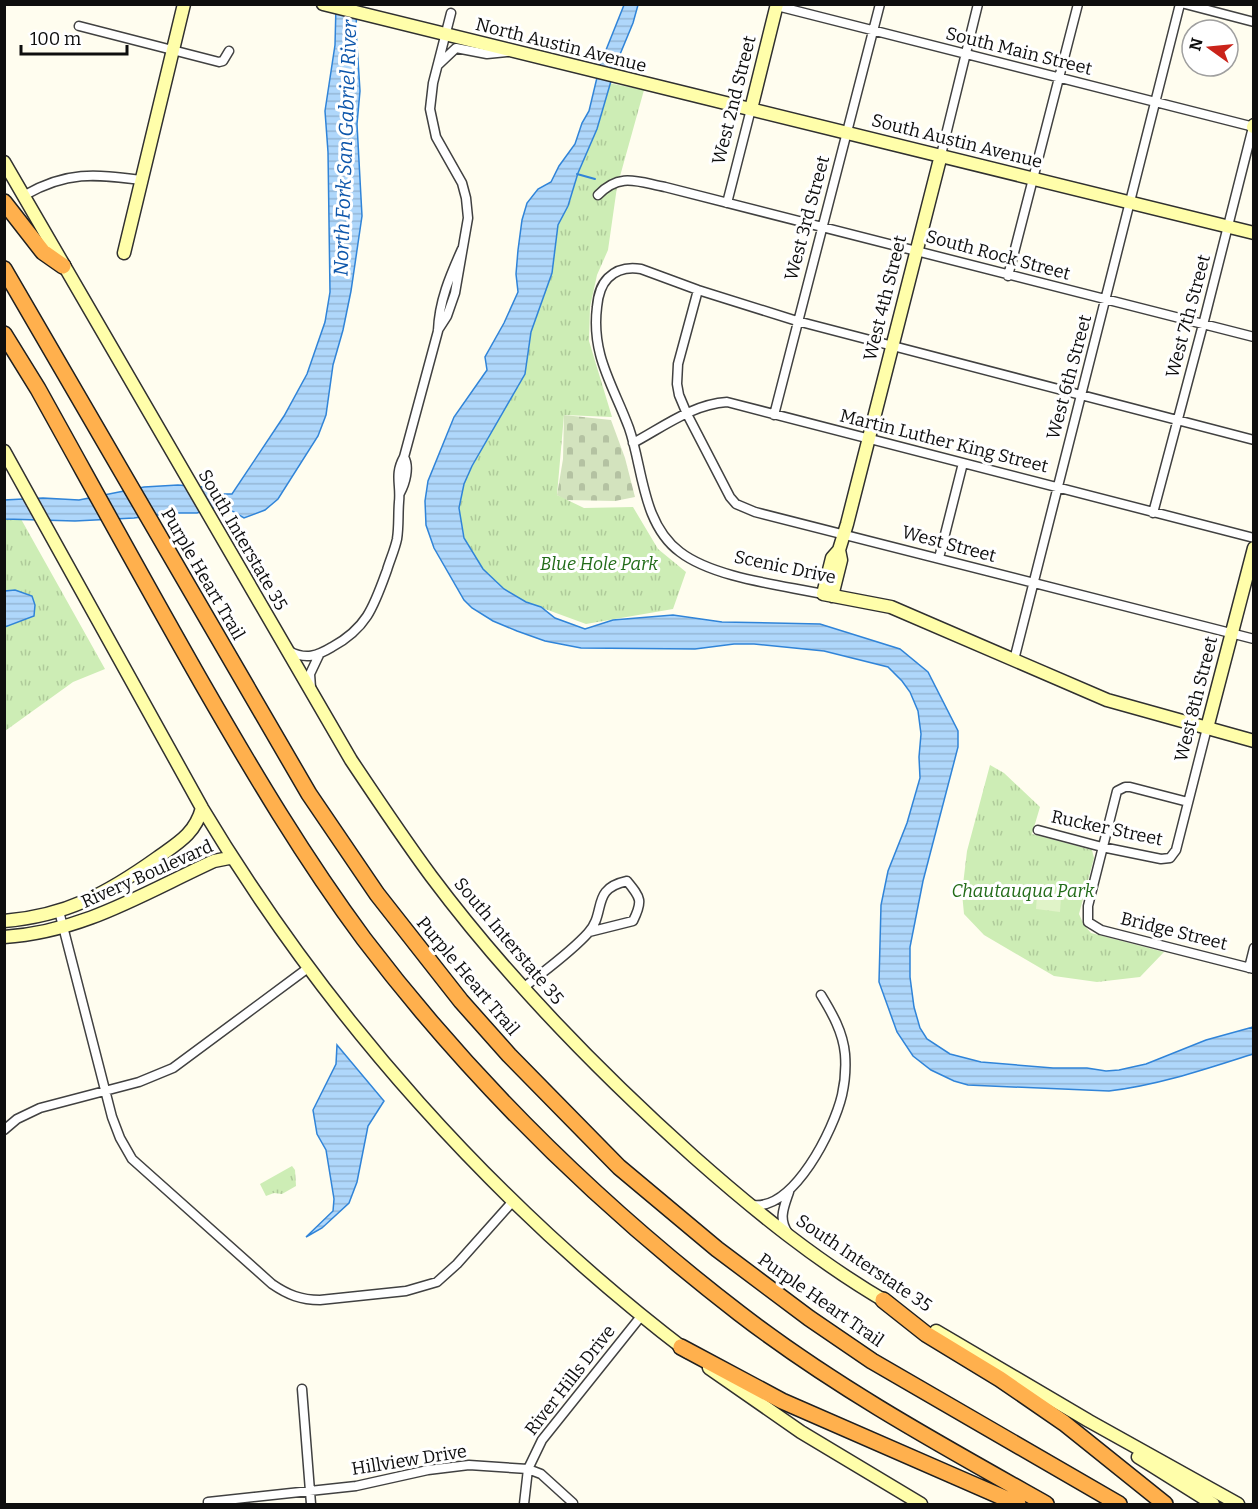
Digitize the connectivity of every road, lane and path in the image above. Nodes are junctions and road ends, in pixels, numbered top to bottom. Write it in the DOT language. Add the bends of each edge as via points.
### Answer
graph roads {
  1 [pos="184,4"];
  2 [pos="323,4"];
  3 [pos="880,4"];
  4 [pos="978,4"];
  5 [pos="1078,4"];
  6 [pos="1180,4"];
  7 [pos="1185,4"];
  8 [pos="777,5"];
  9 [pos="451,14"];
  10 [pos="1254,22"];
  11 [pos="79,26"];
  12 [pos="873,30"];
  13 [pos="445,34"];
  14 [pos="173,50"];
  15 [pos="229,51"];
  16 [pos="512,51"];
  17 [pos="965,54"];
  18 [pos="437,65"];
  19 [pos="1060,78"];
  20 [pos="651,86"];
  21 [pos="1154,102"];
  22 [pos="751,109"];
  23 [pos="1253,126"];
  24 [pos="847,133"];
  25 [pos="940,154"];
  26 [pos="4,162"];
  27 [pos="1034,178"];
  28 [pos="141,180"];
  29 [pos="25,195"];
  30 [pos="598,195"];
  31 [pos="4,202"];
  32 [pos="1129,202"];
  33 [pos="727,203"];
  34 [pos="822,227"];
  35 [pos="1228,227"];
  36 [pos="1254,233"];
  37 [pos="916,250"];
  38 [pos="124,253"];
  39 [pos="63,266"];
  40 [pos="4,269"];
  41 [pos="1008,276"];
  42 [pos="698,290"];
  43 [pos="1106,300"];
  44 [pos="797,321"];
  45 [pos="1203,324"];
  46 [pos="4,334"];
  47 [pos="1254,337"];
  48 [pos="892,346"];
  49 [pos="1081,394"];
  50 [pos="687,414"];
  51 [pos="774,414"];
  52 [pos="1177,419"];
  53 [pos="868,439"];
  54 [pos="1254,440"];
  55 [pos="633,443"];
  56 [pos="4,451"];
  57 [pos="963,463"];
  58 [pos="1057,488"];
  59 [pos="1153,513"];
  60 [pos="843,533"];
  61 [pos="1254,538"];
  62 [pos="1254,548"];
  63 [pos="939,558"];
  64 [pos="1034,583"];
  65 [pos="827,595"];
  66 [pos="1232,633"];
  67 [pos="1254,639"];
  68 [pos="284,647"];
  69 [pos="319,655"];
  70 [pos="1014,660"];
  71 [pos="312,694"];
  72 [pos="1207,728"];
  73 [pos="1254,741"];
  74 [pos="1188,802"];
  75 [pos="202,808"];
  76 [pos="1038,830"];
  77 [pos="1102,847"];
  78 [pos="1170,858"];
  79 [pos="233,859"];
  80 [pos="59,911"];
  81 [pos="4,921"];
  82 [pos="64,927"];
  83 [pos="589,932"];
  84 [pos="4,937"];
  85 [pos="1254,948"];
  86 [pos="308,968"];
  87 [pos="1251,968"];
  88 [pos="523,988"];
  89 [pos="821,995"];
  90 [pos="106,1090"];
  91 [pos="4,1130"];
  92 [pos="789,1191"];
  93 [pos="514,1200"];
  94 [pos="749,1204"];
  95 [pos="789,1235"];
  96 [pos="883,1300"];
  97 [pos="642,1315"];
  98 [pos="681,1347"];
  99 [pos="302,1389"];
  100 [pos="1089,1421"];
  101 [pos="528,1469"];
  102 [pos="310,1491"];
  103 [pos="208,1502"];
  104 [pos="573,1503"];
  105 [pos="311,1504"];
  106 [pos="524,1504"];
  107 [pos="921,1504"];
  108 [pos="1018,1504"];
  109 [pos="1046,1504"];
  110 [pos="1119,1504"];
  111 [pos="1165,1504"];
  112 [pos="1213,1504"];
  113 [pos="1238,1504"];
  1 -- 14 [label="main road"];
  2 -- 13 [label="main road, North Austin Avenue"];
  3 -- 12 [label="street, West 3rd Street"];
  4 -- 17 [label="street, West 4th Street"];
  5 -- 19 [label="street"];
  6 -- 21 [label="street, West 6th Street"];
  7 -- 10 [label="street"];
  8 -- 12 [label="street, South Main Street"];
  8 -- 22 [label="main road, West 2nd Street"];
  9 -- 13 [label="street"];
  11 -- 14 [label="street"];
  12 -- 17 [label="street, South Main Street"];
  12 -- 24 [label="street, West 3rd Street"];
  13 -- 16 [label="main road, North Austin Avenue"];
  13 -- 18 [label="street"];
  14 -- 15 [label="street" via="219,62"];
  14 -- 28 [label="main road"];
  16 -- 18 [label="street" via="487,54 456,48"];
  16 -- 20 [label="main road, North Austin Avenue"];
  17 -- 19 [label="street, South Main Street"];
  17 -- 25 [label="street, West 4th Street"];
  18 -- 69 [label="street" via="430,95 431,122 466,198 468,218 462,249 438,312 438,331 398,471 397,539 372,609 363,623 348,638"];
  19 -- 21 [label="street, South Main Street"];
  19 -- 27 [label="street"];
  20 -- 22 [label="main road, South Austin Avenue"];
  21 -- 23 [label="street, South Main Street"];
  21 -- 32 [label="street, West 6th Street"];
  22 -- 24 [label="main road, South Austin Avenue"];
  22 -- 33 [label="street, West 2nd Street"];
  23 -- 35 [label="street, West 7th Street"];
  24 -- 25 [label="main road, South Austin Avenue"];
  24 -- 34 [label="street, West 3rd Street"];
  25 -- 27 [label="main road, South Austin Avenue"];
  25 -- 37 [label="main road, West 4th Street"];
  26 -- 29 [label="main road, South Interstate 35"];
  27 -- 32 [label="main road, South Austin Avenue"];
  27 -- 41 [label="street"];
  28 -- 29 [label="street" via="80,175 58,179"];
  28 -- 38 [label="main road"];
  29 -- 39 [label="main road, South Interstate 35"];
  30 -- 33 [label="street, South Rock Street" via="612,183 623,180"];
  31 -- 39 [label="highway" via="43,252"];
  32 -- 35 [label="main road, South Austin Avenue"];
  32 -- 43 [label="street, West 6th Street"];
  33 -- 34 [label="street, South Rock Street"];
  34 -- 37 [label="street, South Rock Street"];
  34 -- 44 [label="street, West 3rd Street"];
  35 -- 36 [label="main road, South Austin Avenue"];
  35 -- 45 [label="street, West 7th Street"];
  37 -- 41 [label="street, South Rock Street"];
  37 -- 48 [label="main road, West 4th Street"];
  39 -- 68 [label="main road, South Interstate 35"];
  40 -- 110 [label="highway, Purple Heart Trail" via="309,794 377,894 509,1055 619,1167 717,1249 809,1318 969,1418"];
  41 -- 43 [label="street, South Rock Street"];
  42 -- 44 [label="street, Scenic Drive"];
  42 -- 50 [label="street" via="677,375 679,395"];
  42 -- 55 [label="street, Scenic Drive" via="633,268 616,272 601,287 595,338"];
  43 -- 45 [label="street, South Rock Street"];
  43 -- 49 [label="street, West 6th Street"];
  44 -- 48 [label="street, Scenic Drive"];
  44 -- 51 [label="street, West 3rd Street"];
  45 -- 47 [label="street, South Rock Street"];
  45 -- 52 [label="street, West 7th Street"];
  46 -- 109 [label="highway" via="39,389 262,786 364,938 463,1059 620,1215 764,1331 916,1431"];
  48 -- 49 [label="street, Scenic Drive"];
  48 -- 53 [label="main road, West 4th Street"];
  49 -- 52 [label="street, Scenic Drive"];
  49 -- 58 [label="street, West 6th Street"];
  50 -- 51 [label="street, Martin Luther King Street" via="709,404 727,402"];
  50 -- 55 [label="street, Martin Luther King Street"];
  50 -- 60 [label="street, West Street" via="736,504"];
  51 -- 53 [label="street, Martin Luther King Street"];
  52 -- 54 [label="street, Scenic Drive"];
  52 -- 59 [label="street, West 7th Street"];
  53 -- 57 [label="street, Martin Luther King Street"];
  53 -- 60 [label="main road, West 4th Street"];
  55 -- 65 [label="street, Scenic Drive" via="647,499 660,528 678,551 715,569"];
  56 -- 75 [label="main road"];
  57 -- 58 [label="street, Martin Luther King Street"];
  57 -- 63 [label="street"];
  58 -- 59 [label="street, Martin Luther King Street"];
  58 -- 64 [label="street, West 6th Street"];
  59 -- 61 [label="street, Martin Luther King Street"];
  60 -- 63 [label="street, West Street"];
  60 -- 65 [label="main road, West 4th Street" via="841,560"];
  62 -- 66 [label="main road, West 8th Street"];
  63 -- 64 [label="street, West Street"];
  64 -- 66 [label="street, West Street"];
  64 -- 70 [label="street, West 6th Street"];
  65 -- 70 [label="main road, Scenic Drive" via="891,607"];
  66 -- 67 [label="street, West Street"];
  66 -- 72 [label="main road, West 8th Street"];
  68 -- 69 [label="street" via="298,656"];
  68 -- 71 [label="main road, South Interstate 35"];
  69 -- 71 [label="street" via="310,674"];
  70 -- 72 [label="main road, Scenic Drive" via="1107,700"];
  71 -- 88 [label="main road, South Interstate 35" via="351,760 430,875"];
  72 -- 73 [label="main road, Scenic Drive"];
  72 -- 74 [label="street, West 8th Street"];
  74 -- 77 [label="street" via="1121,788 1115,795"];
  74 -- 78 [label="street, West 8th Street" via="1176,850"];
  75 -- 79 [label="main road"];
  75 -- 80 [label="main road, Rivery Boulevard" via="192,831 159,856 109,891"];
  76 -- 77 [label="street, Rucker Street"];
  77 -- 78 [label="street, Rucker Street"];
  77 -- 87 [label="street, Bridge Street" via="1088,922 1101,930"];
  79 -- 82 [label="main road, Rivery Boulevard" via="215,860 108,912"];
  79 -- 86 [label="main road"];
  80 -- 81 [label="main road, Rivery Boulevard"];
  80 -- 82 [label="street"];
  82 -- 84 [label="main road, Rivery Boulevard"];
  82 -- 90 [label="street"];
  83 -- 83 [label="street" via="633,921 640,898 627,881 610,886"];
  83 -- 88 [label="street"];
  85 -- 87 [label="street"];
  86 -- 90 [label="street" via="173,1068"];
  86 -- 93 [label="main road" via="436,1121"];
  88 -- 94 [label="main road, South Interstate 35" via="622,1092"];
  89 -- 92 [label="street" via="840,1032 845,1053 842,1096 829,1132"];
  90 -- 91 [label="street" via="40,1108"];
  90 -- 93 [label="street" via="120,1138 132,1159 272,1284 294,1297 320,1300 430,1286 445,1277"];
  92 -- 94 [label="street" via="769,1204"];
  92 -- 95 [label="street" via="782,1214"];
  93 -- 97 [label="main road"];
  94 -- 95 [label="main road, South Interstate 35"];
  95 -- 96 [label="main road, South Interstate 35"];
  96 -- 100 [label="main road, South Interstate 35"];
  96 -- 111 [label="highway" via="926,1334 1055,1416"];
  97 -- 98 [label="main road"];
  97 -- 101 [label="street, River Hills Drive" via="542,1440"];
  98 -- 107 [label="main road" via="801,1432"];
  98 -- 108 [label="highway" via="782,1401"];
  99 -- 102 [label="street"];
  100 -- 112 [label="main road"];
  100 -- 113 [label="main road, South Interstate 35"];
  101 -- 102 [label="street, Hillview Drive" via="448,1467"];
  101 -- 104 [label="street, Hillview Drive" via="541,1474"];
  101 -- 106 [label="street, River Hills Drive"];
  102 -- 103 [label="street, Hillview Drive"];
  102 -- 105 [label="street"];
}
